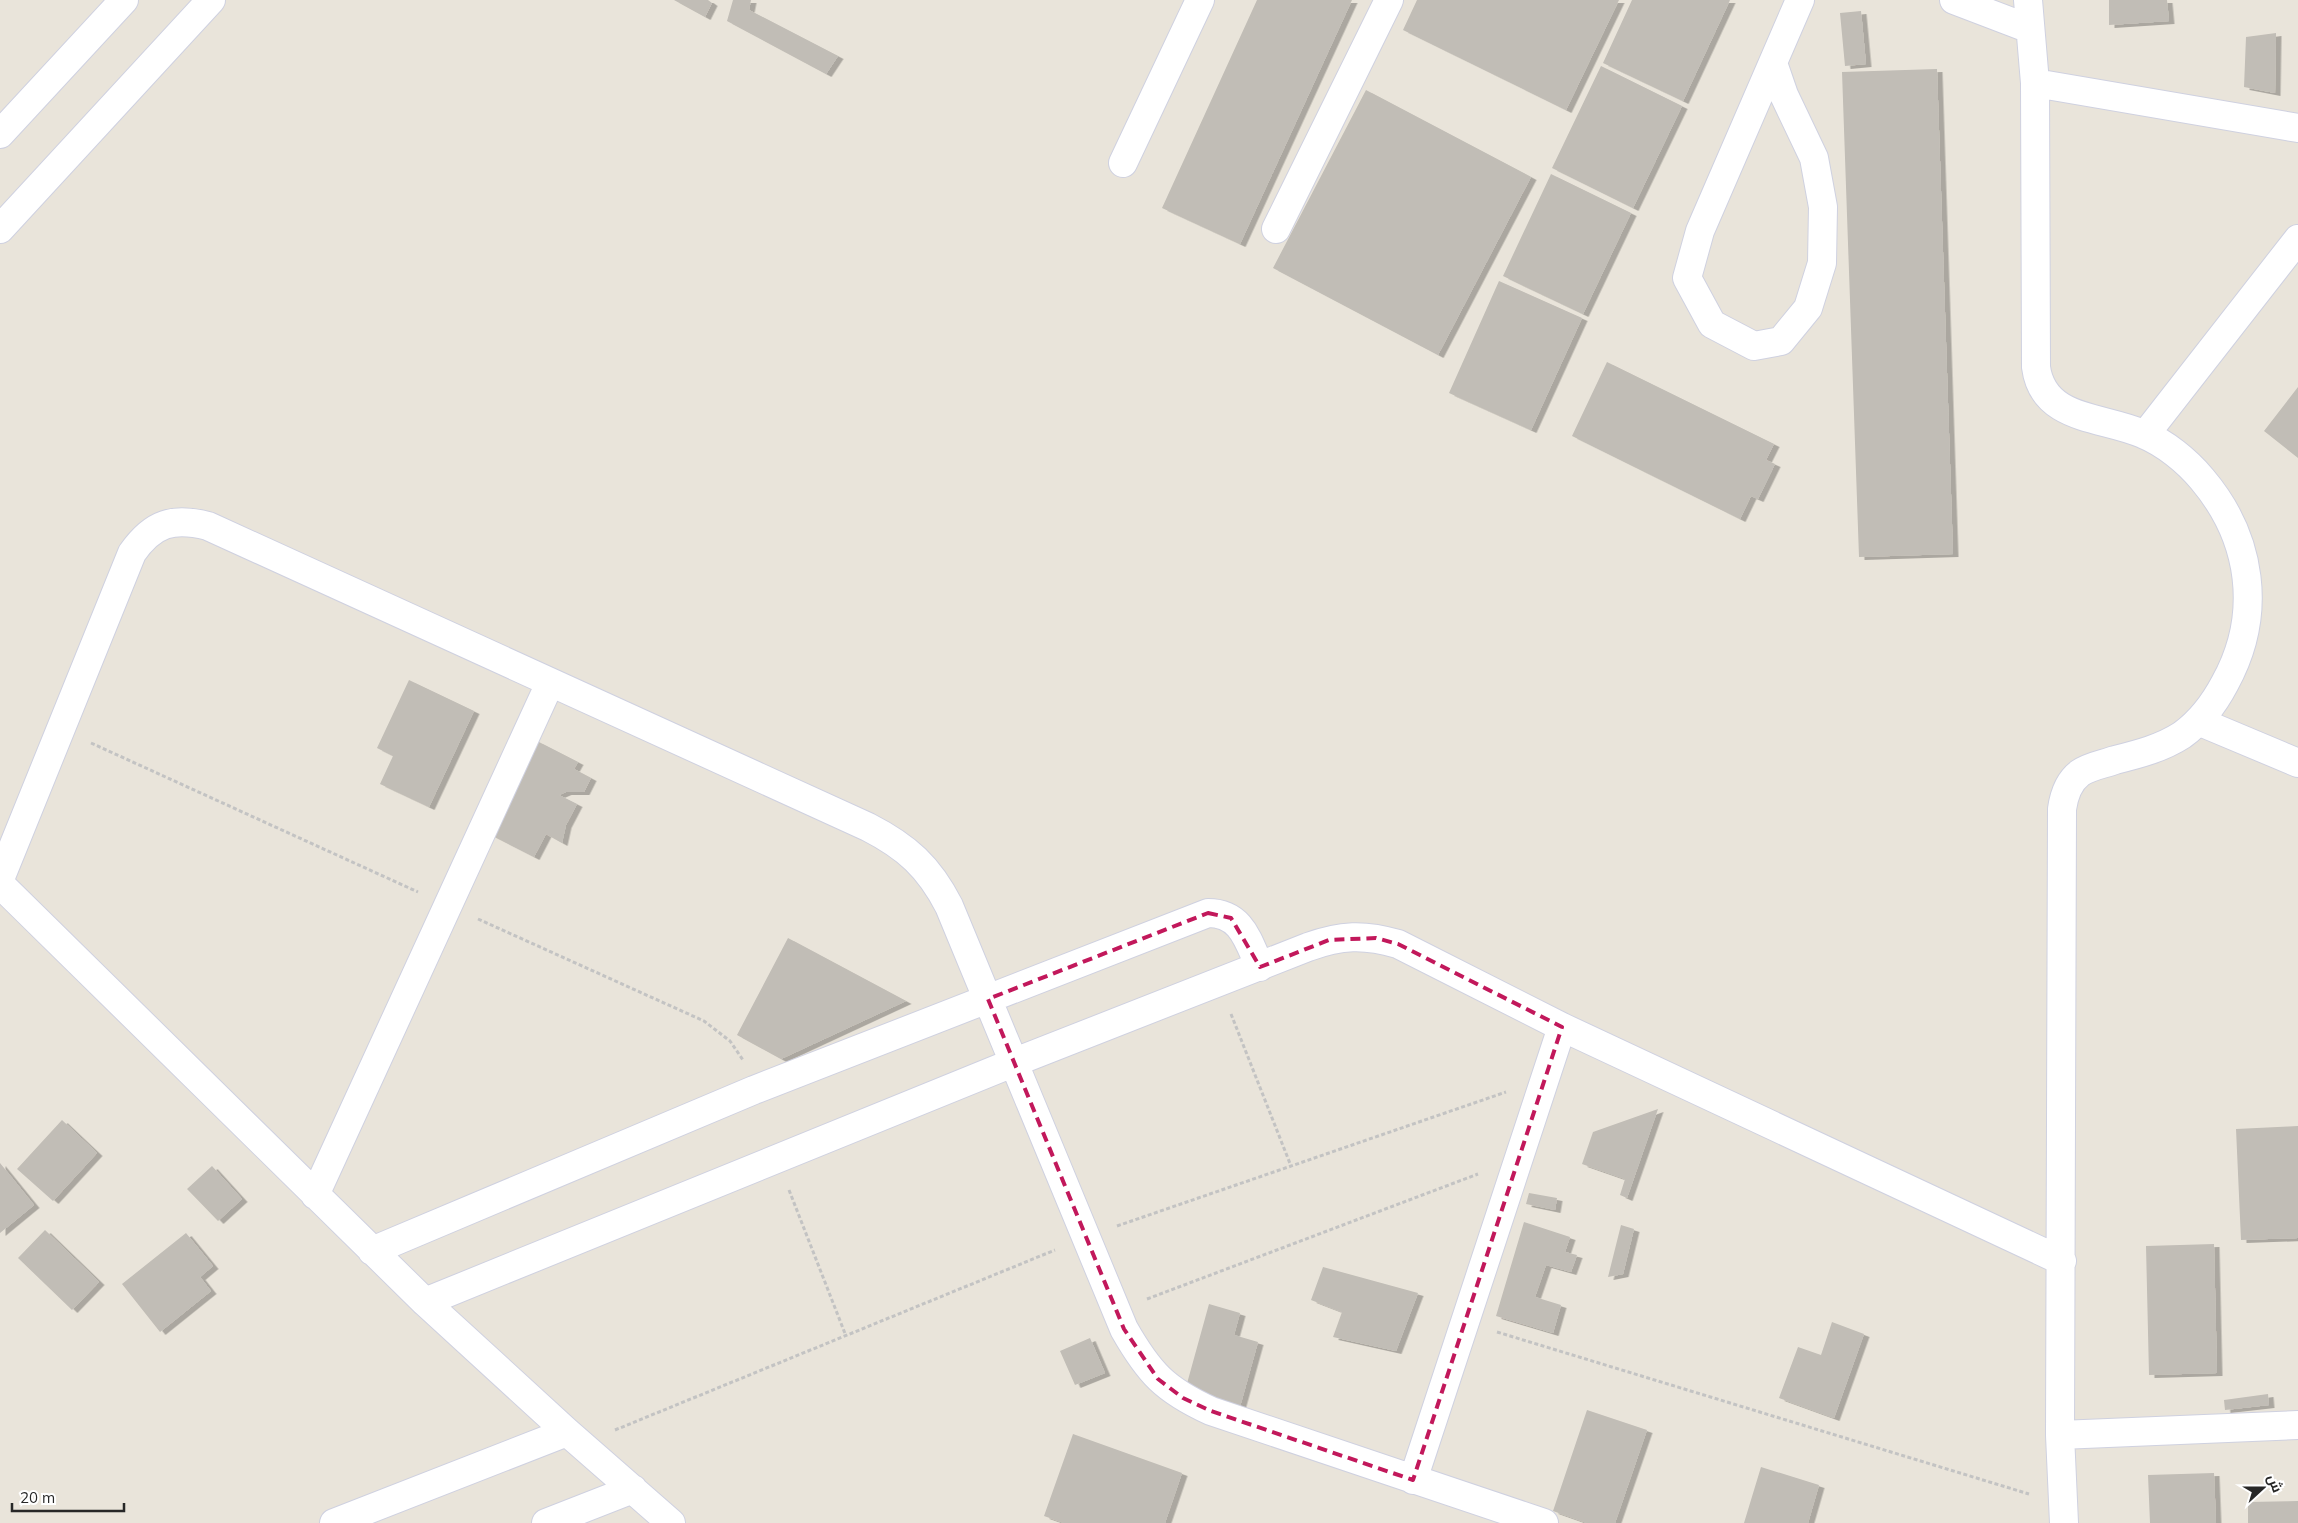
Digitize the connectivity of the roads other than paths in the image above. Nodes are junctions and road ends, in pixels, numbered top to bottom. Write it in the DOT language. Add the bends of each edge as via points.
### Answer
graph roads {
  1 [pos="124,0"];
  2 [pos="211,0"];
  3 [pos="1200,0"];
  4 [pos="1389,0"];
  5 [pos="1800,0"];
  6 [pos="1954,0"];
  7 [pos="2028,0"];
  8 [pos="2030,29"];
  9 [pos="1773,63"];
  10 [pos="2035,84"];
  11 [pos="2298,128"];
  12 [pos="0,134"];
  13 [pos="1123,163"];
  14 [pos="0,229"];
  15 [pos="1276,229"];
  16 [pos="2298,239"];
  17 [pos="2145,435"];
  18 [pos="550,683"];
  19 [pos="2198,721"];
  20 [pos="2298,763"];
  21 [pos="0,879"];
  22 [pos="0,884"];
  23 [pos="1260,967"];
  24 [pos="988,999"];
  25 [pos="1562,1027"];
  26 [pos="1015,1062"];
  27 [pos="315,1195"];
  28 [pos="372,1251"];
  29 [pos="2062,1261"];
  30 [pos="425,1302"];
  31 [pos="2298,1425"];
  32 [pos="567,1432"];
  33 [pos="2060,1435"];
  34 [pos="1413,1480"];
  35 [pos="633,1489"];
  36 [pos="2064,1514"];
  37 [pos="334,1523"];
  38 [pos="546,1523"];
  39 [pos="671,1523"];
  40 [pos="1544,1523"];
  1 -- 12 [label="street"];
  2 -- 14 [label="street"];
  3 -- 13 [label="street"];
  4 -- 15 [label="street"];
  5 -- 9 [label="street"];
  6 -- 8 [label="street"];
  7 -- 8 [label="street"];
  8 -- 10 [label="street"];
  9 -- 9 [label="street" via="1700,231 1687,278 1712,324 1754,346 1781,341 1808,308 1822,263 1823,207 1814,158 1784,95"];
  10 -- 11 [label="street"];
  10 -- 17 [label="street" via="2038,381 2054,404"];
  16 -- 17 [label="street"];
  17 -- 19 [label="street" via="2195,470 2215,494 2231,520 2245,564 2248,610 2243,640 2233,670"];
  18 -- 21 [label="street" via="208,526 173,522 156,528 142,538 132,553"];
  18 -- 24 [label="street" via="868,826 908,850 938,886"];
  18 -- 27 [label="street"];
  19 -- 20 [label="street"];
  19 -- 29 [label="street" via="2166,744 2080,773 2064,796"];
  22 -- 27 [label="street"];
  23 -- 24 [label="street" via="1240,926 1220,913 1208,913"];
  23 -- 25 [label="street" via="1329,940 1353,936 1376,938 1398,944"];
  23 -- 26 [label="street"];
  24 -- 26 [label="street"];
  24 -- 28 [label="street" via="754,1090"];
  25 -- 29 [label="street"];
  25 -- 34 [label="street"];
  26 -- 30 [label="street"];
  26 -- 34 [label="street" via="1116,1310 1139,1356 1158,1379 1183,1398 1211,1411"];
  27 -- 28 [label="street"];
  28 -- 30 [label="street"];
  29 -- 33 [label="street"];
  30 -- 32 [label="street"];
  31 -- 33 [label="street"];
  32 -- 35 [label="street"];
  32 -- 37 [label="street"];
  33 -- 36 [label="street"];
  34 -- 40 [label="street"];
  35 -- 38 [label="street"];
  35 -- 39 [label="street"];
}
